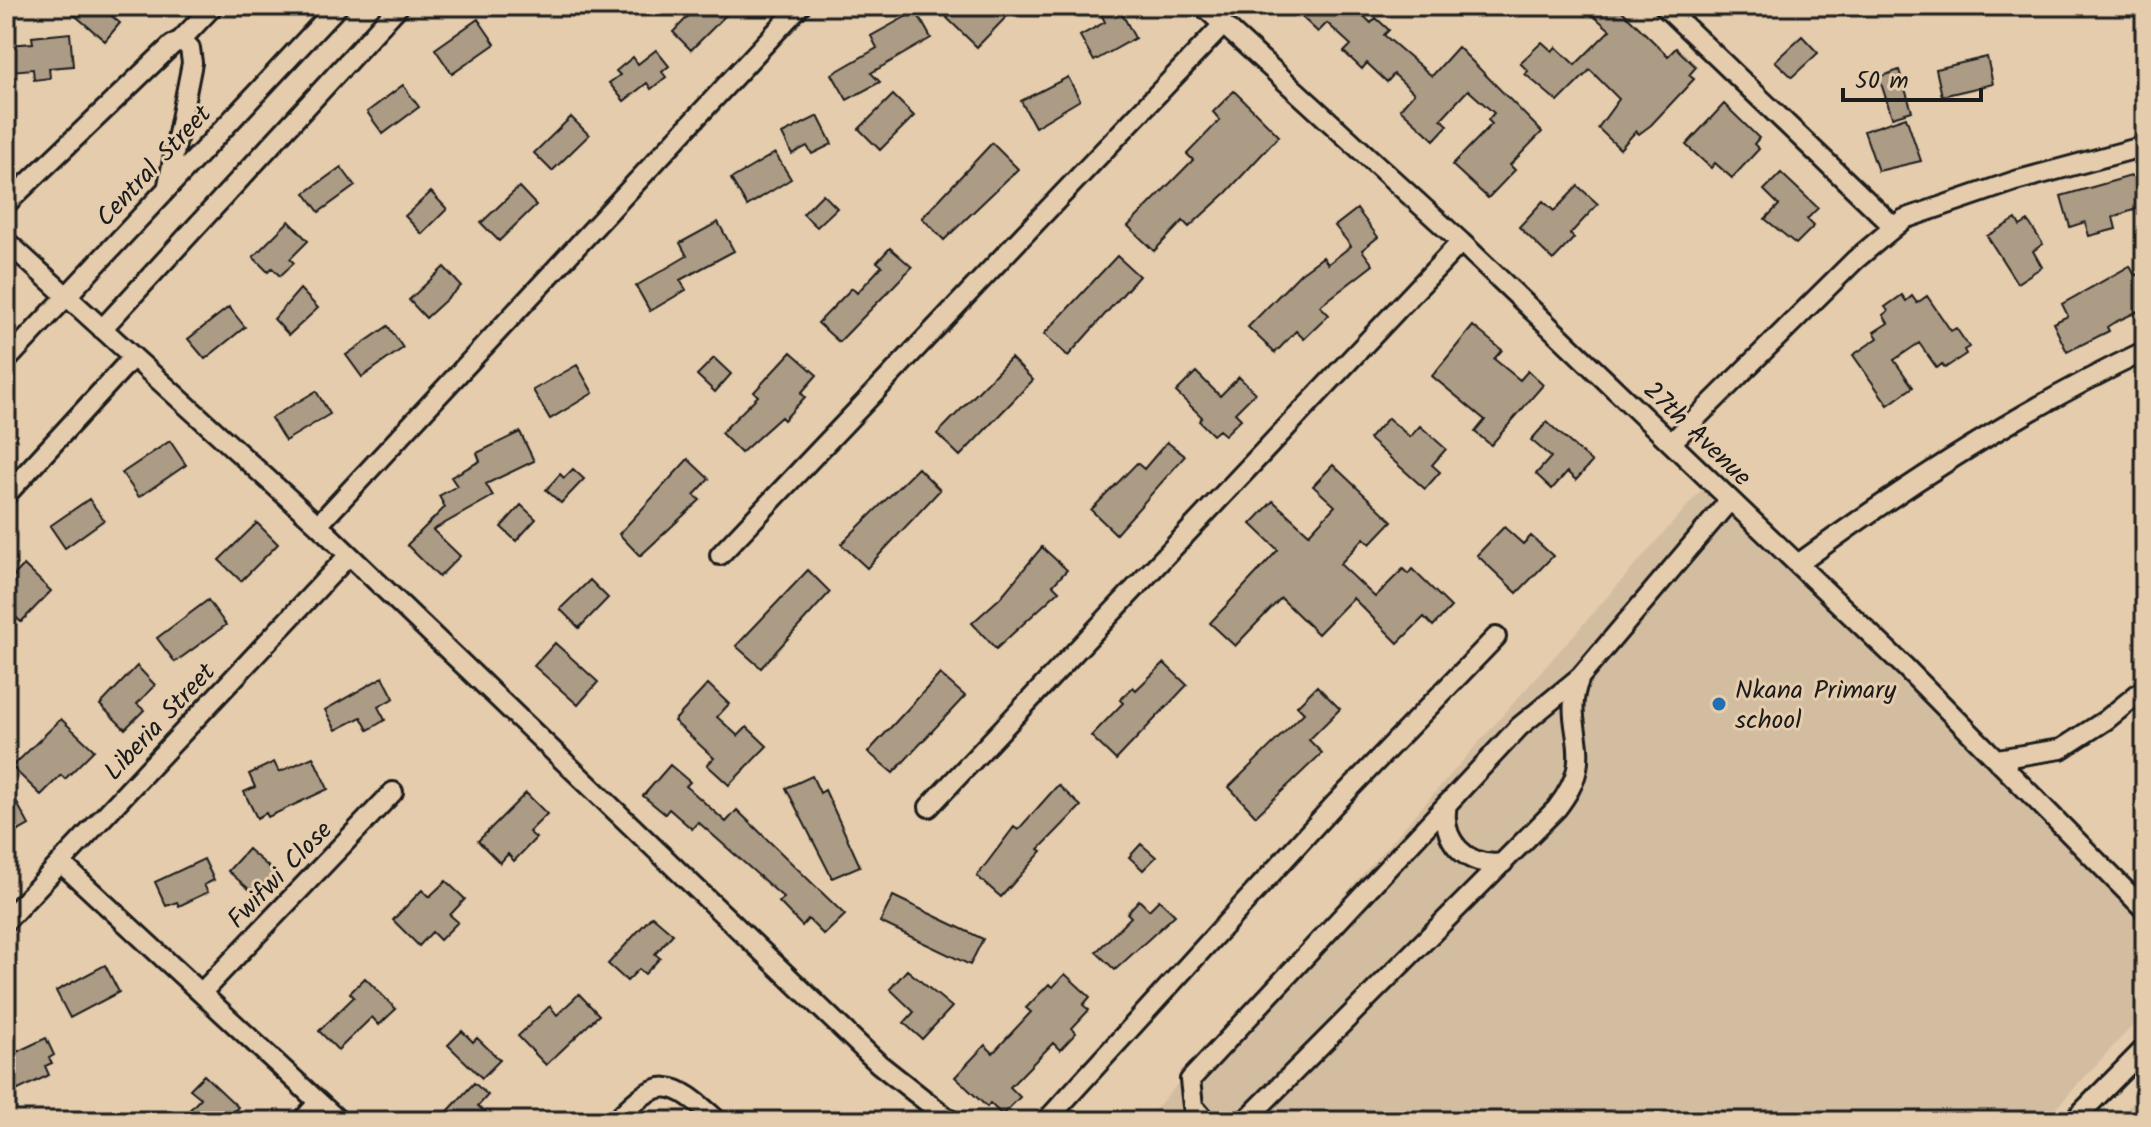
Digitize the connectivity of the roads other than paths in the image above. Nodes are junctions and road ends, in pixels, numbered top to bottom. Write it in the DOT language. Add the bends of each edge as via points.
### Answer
graph roads {
  1 [pos="213,6"];
  2 [pos="338,6"];
  3 [pos="399,6"];
  4 [pos="800,6"];
  5 [pos="1203,6"];
  6 [pos="1664,6"];
  7 [pos="1223,25"];
  8 [pos="181,40"];
  9 [pos="2145,146"];
  10 [pos="168,187"];
  11 [pos="6,204"];
  12 [pos="1893,226"];
  13 [pos="6,241"];
  14 [pos="1461,242"];
  15 [pos="65,297"];
  16 [pos="102,329"];
  17 [pos="2145,351"];
  18 [pos="133,357"];
  19 [pos="6,361"];
  20 [pos="1671,443"];
  21 [pos="6,495"];
  22 [pos="1730,500"];
  23 [pos="318,525"];
  24 [pos="349,555"];
  25 [pos="720,555"];
  26 [pos="1798,564"];
  27 [pos="1496,637"];
  28 [pos="1580,677"];
  29 [pos="2145,688"];
  30 [pos="1997,759"];
  31 [pos="393,792"];
  32 [pos="1447,804"];
  33 [pos="929,807"];
  34 [pos="61,863"];
  35 [pos="1503,863"];
  36 [pos="2145,910"];
  37 [pos="6,921"];
  38 [pos="202,992"];
  39 [pos="2145,1048"];
  40 [pos="318,1103"];
  41 [pos="302,1121"];
  42 [pos="339,1121"];
  43 [pos="615,1121"];
  44 [pos="718,1121"];
  45 [pos="951,1121"];
  46 [pos="1046,1121"];
  47 [pos="1206,1121"];
  48 [pos="1245,1121"];
  49 [pos="2073,1121"];
  1 -- 8 [label="street"];
  2 -- 10 [label="street, Central Street"];
  3 -- 16 [label="street"];
  4 -- 23 [label="street"];
  5 -- 7 [label="street, 27th Avenue"];
  6 -- 12 [label="street"];
  7 -- 14 [label="street, 27th Avenue"];
  7 -- 25 [label="street"];
  8 -- 10 [label="street" via="190,48 192,63"];
  8 -- 11 [label="street"];
  9 -- 12 [label="street" via="2015,181"];
  10 -- 15 [label="street, Central Street"];
  12 -- 20 [label="street"];
  13 -- 15 [label="street"];
  14 -- 20 [label="street, 27th Avenue"];
  14 -- 33 [label="street"];
  15 -- 16 [label="street"];
  15 -- 19 [label="street, Central Street"];
  16 -- 18 [label="street"];
  17 -- 26 [label="street" via="2077,383 1956,453"];
  18 -- 21 [label="street"];
  18 -- 23 [label="street"];
  20 -- 22 [label="street, 27th Avenue"];
  22 -- 26 [label="street, 27th Avenue"];
  22 -- 28 [label="street"];
  23 -- 24 [label="street"];
  24 -- 34 [label="street, Liberia Street"];
  24 -- 45 [label="street" via="879,1064"];
  26 -- 30 [label="street, 27th Avenue"];
  27 -- 46 [label="street" via="1334,805"];
  28 -- 32 [label="street" via="1519,727"];
  28 -- 35 [label="street" via="1571,713 1578,765 1572,786"];
  29 -- 30 [label="street" via="2061,749"];
  30 -- 36 [label="street, 27th Avenue"];
  31 -- 38 [label="street, Fwifwi Close"];
  32 -- 35 [label="street" via="1445,823 1457,849 1483,863"];
  32 -- 47 [label="street" via="1190,1080 1193,1106"];
  34 -- 37 [label="street, Liberia Street"];
  34 -- 38 [label="street"];
  35 -- 48 [label="street"];
  38 -- 40 [label="street"];
  39 -- 49 [label="street"];
  40 -- 41 [label="street"];
  40 -- 42 [label="street"];
  43 -- 44 [label="street" via="649,1089 668,1087 687,1093"];
}
